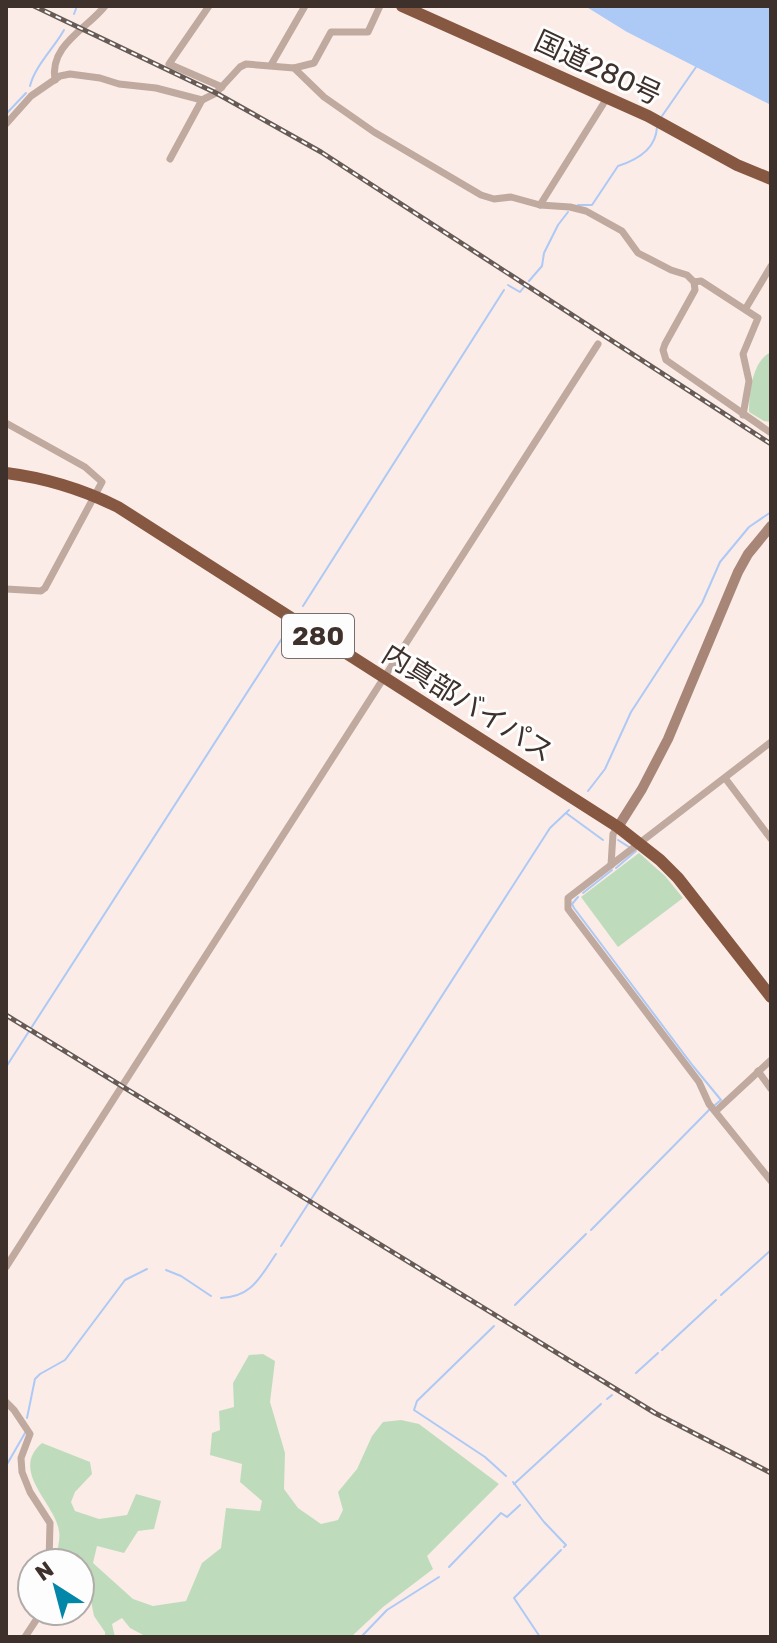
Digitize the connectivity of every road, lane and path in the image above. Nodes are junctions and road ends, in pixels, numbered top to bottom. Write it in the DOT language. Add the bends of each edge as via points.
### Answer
graph roads {
  1 [pos="105,6"];
  2 [pos="209,6"];
  3 [pos="305,6"];
  4 [pos="380,6"];
  5 [pos="402,6"];
  6 [pos="271,65"];
  7 [pos="294,68"];
  8 [pos="55,80"];
  9 [pos="222,87"];
  10 [pos="607,98"];
  11 [pos="202,100"];
  12 [pos="6,124"];
  13 [pos="170,159"];
  14 [pos="771,179"];
  15 [pos="540,205"];
  16 [pos="771,266"];
  17 [pos="694,282"];
  18 [pos="746,308"];
  19 [pos="598,344"];
  20 [pos="743,415"];
  21 [pos="6,423"];
  22 [pos="771,433"];
  23 [pos="6,473"];
  24 [pos="95,496"];
  25 [pos="771,526"];
  26 [pos="6,589"];
  27 [pos="384,678"];
  28 [pos="771,742"];
  29 [pos="725,778"];
  30 [pos="618,827"];
  31 [pos="771,839"];
  32 [pos="640,843"];
  33 [pos="611,865"];
  34 [pos="771,997"];
  35 [pos="771,1060"];
  36 [pos="758,1071"];
  37 [pos="771,1089"];
  38 [pos="716,1111"];
  39 [pos="771,1181"];
  40 [pos="6,1267"];
  41 [pos="6,1402"];
  42 [pos="49,1547"];
  1 -- 8 [label="street" via="60,50"];
  2 -- 9 [label="street" via="169,64"];
  3 -- 6 [label="street"];
  4 -- 7 [label="street" via="368,32 331,32 314,63"];
  5 -- 10 [label="highway, 国道280号"];
  6 -- 7 [label="street"];
  6 -- 9 [label="street" via="240,67"];
  7 -- 15 [label="street" via="374,132 481,195"];
  8 -- 11 [label="street" via="85,76"];
  8 -- 12 [label="street" via="31,96"];
  9 -- 11 [label="street"];
  10 -- 14 [label="highway, 国道280号"];
  10 -- 15 [label="street"];
  11 -- 13 [label="street"];
  15 -- 17 [label="street" via="586,211 622,231 638,253"];
  16 -- 18 [label="street"];
  17 -- 18 [label="street" via="701,281"];
  17 -- 20 [label="street" via="693,296 665,344 665,356"];
  18 -- 20 [label="street" via="759,320 743,354 749,381"];
  19 -- 27 [label="street"];
  20 -- 22 [label="street"];
  21 -- 24 [label="street" via="85,467 102,482"];
  23 -- 24 [label="highway, 内真部バイパス / 280"];
  24 -- 26 [label="street" via="45,588"];
  24 -- 27 [label="highway, 内真部バイパス / 280"];
  25 -- 30 [label="street" via="738,572 668,739"];
  27 -- 30 [label="highway, 内真部バイパス / 280"];
  27 -- 40 [label="street"];
  28 -- 29 [label="street"];
  29 -- 31 [label="street"];
  29 -- 32 [label="street"];
  30 -- 32 [label="highway, 内真部バイパス / 280"];
  30 -- 33 [label="street"];
  32 -- 33 [label="street"];
  32 -- 34 [label="highway, 内真部バイパス / 280" via="696,898"];
  33 -- 38 [label="street" via="568,898 568,909"];
  35 -- 36 [label="street"];
  36 -- 37 [label="street"];
  36 -- 38 [label="street"];
  38 -- 39 [label="street"];
  41 -- 42 [label="street" via="30,1434 22,1472 50,1523"];
}
